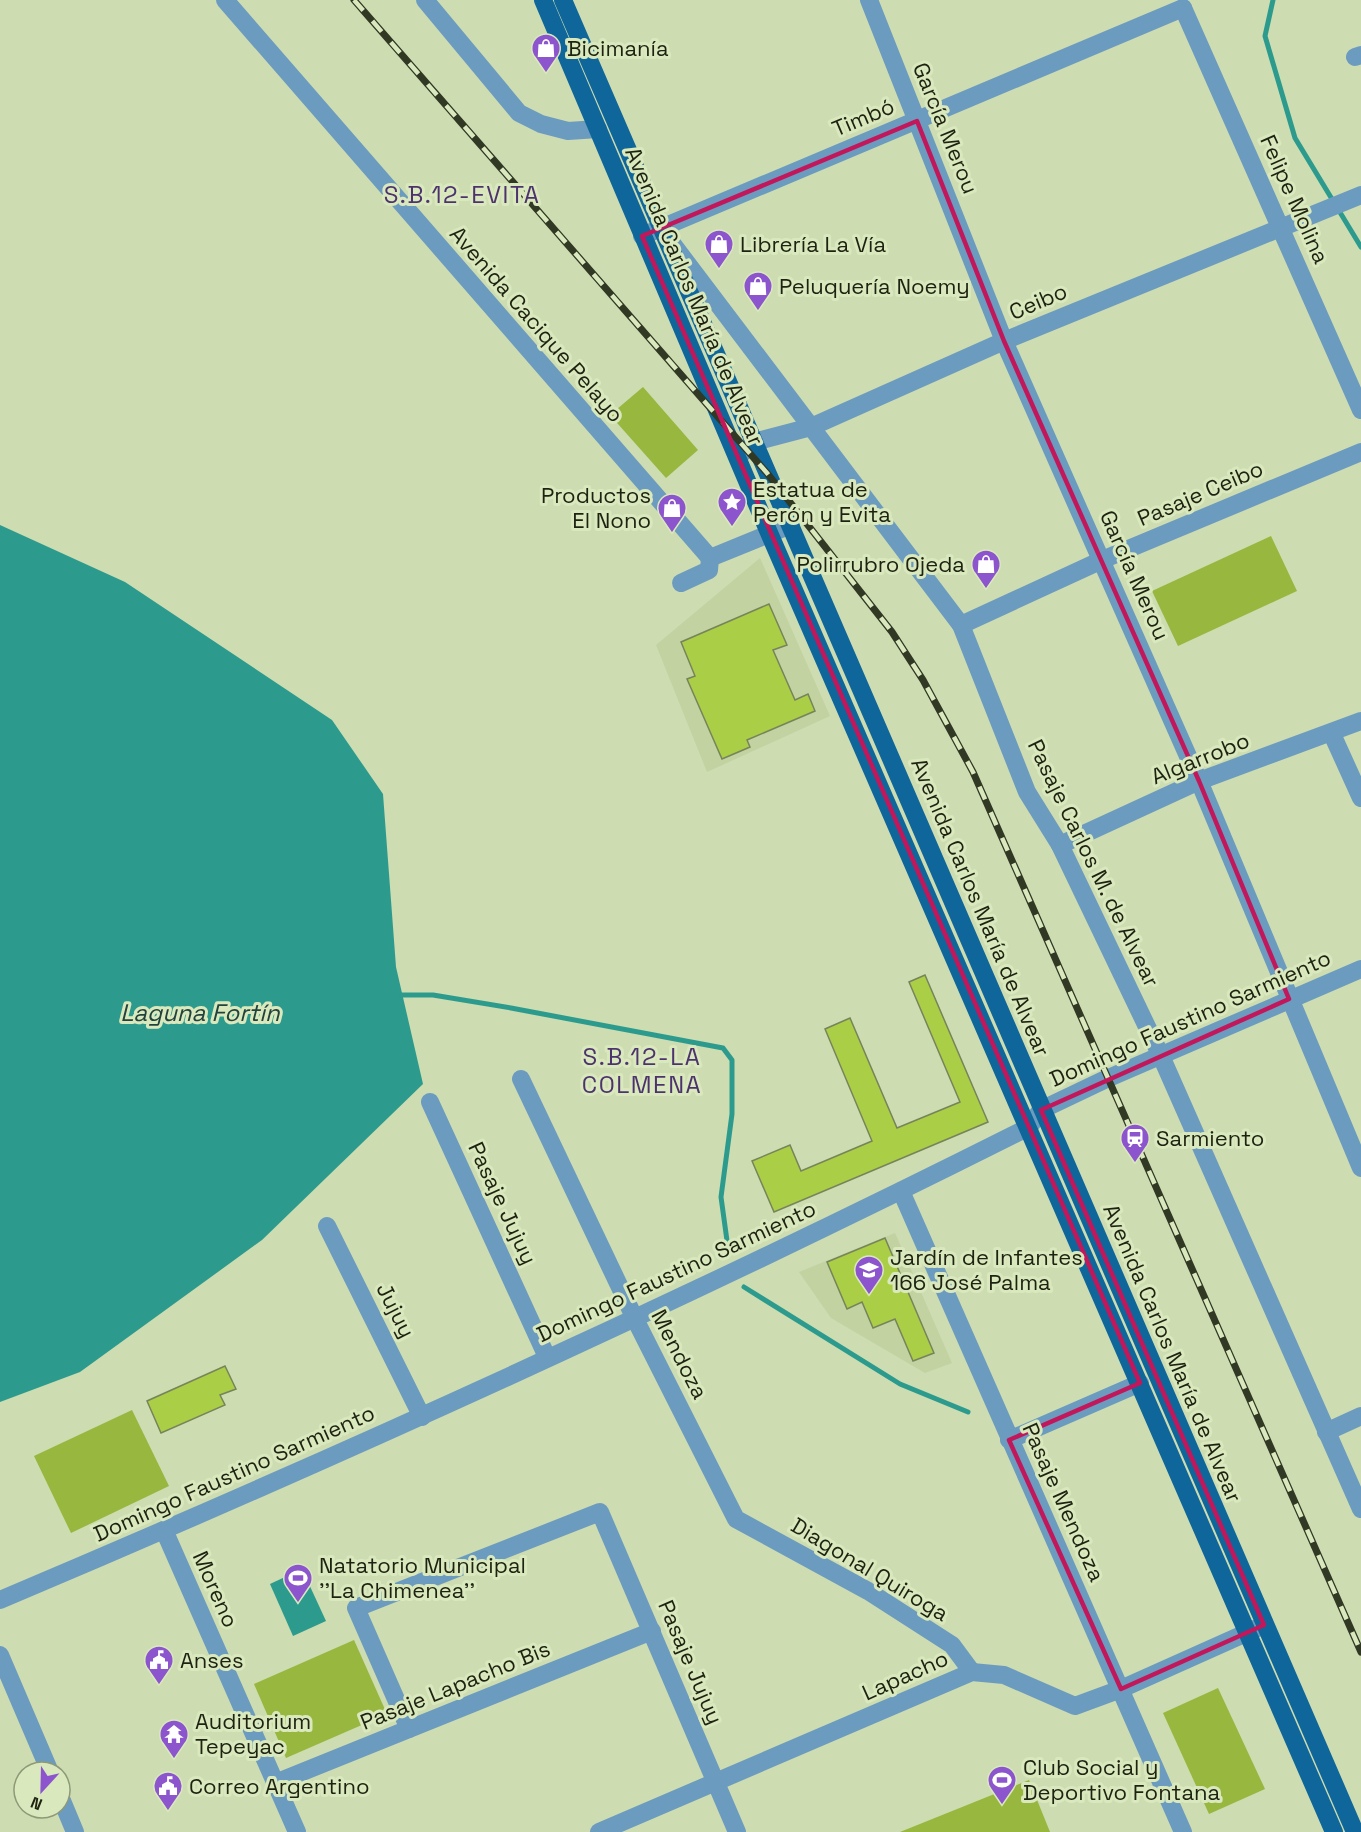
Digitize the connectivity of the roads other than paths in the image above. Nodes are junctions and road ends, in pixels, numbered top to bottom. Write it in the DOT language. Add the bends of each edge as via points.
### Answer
graph roads {
  1 [pos="225,0"];
  2 [pos="425,0"];
  3 [pos="543,0"];
  4 [pos="563,0"];
  5 [pos="869,0"];
  6 [pos="1185,4"];
  7 [pos="917,121"];
  8 [pos="598,129"];
  9 [pos="1357,196"];
  10 [pos="1281,226"];
  11 [pos="661,228"];
  12 [pos="642,236"];
  13 [pos="1004,341"];
  14 [pos="1361,410"];
  15 [pos="811,427"];
  16 [pos="754,442"];
  17 [pos="1361,452"];
  18 [pos="738,457"];
  19 [pos="791,525"];
  20 [pos="770,535"];
  21 [pos="710,558"];
  22 [pos="1102,560"];
  23 [pos="681,583"];
  24 [pos="961,625"];
  25 [pos="1361,721"];
  26 [pos="1332,734"];
  27 [pos="1199,781"];
  28 [pos="1361,798"];
  29 [pos="1060,845"];
  30 [pos="1361,969"];
  31 [pos="1289,999"];
  32 [pos="1161,1056"];
  33 [pos="521,1079"];
  34 [pos="430,1102"];
  35 [pos="1041,1110"];
  36 [pos="1029,1127"];
  37 [pos="1361,1168"];
  38 [pos="901,1191"];
  39 [pos="327,1226"];
  40 [pos="635,1319"];
  41 [pos="548,1357"];
  42 [pos="1140,1383"];
  43 [pos="1361,1416"];
  44 [pos="422,1417"];
  45 [pos="1326,1432"];
  46 [pos="1009,1440"];
  47 [pos="1361,1509"];
  48 [pos="736,1519"];
  49 [pos="164,1530"];
  50 [pos="0,1600"];
  51 [pos="1264,1624"];
  52 [pos="652,1631"];
  53 [pos="1247,1633"];
  54 [pos="0,1655"];
  55 [pos="972,1672"];
  56 [pos="1121,1689"];
  57 [pos="409,1729"];
  58 [pos="45,1760"];
  59 [pos="275,1783"];
  60 [pos="716,1784"];
  61 [pos="297,1832"];
  62 [pos="599,1832"];
  63 [pos="737,1832"];
  64 [pos="1183,1832"];
  65 [pos="1334,1832"];
  66 [pos="1355,1832"];
  1 -- 21 [label="street, Avenida Cacique Pelayo"];
  2 -- 8 [label="street" via="519,113 568,131"];
  3 -- 8 [label="main road, Avenida Carlos María de Alvear"];
  4 -- 11 [label="main road, Avenida Carlos María de Alvear"];
  5 -- 7 [label="street, García Merou"];
  6 -- 7 [label="street, Timbó"];
  6 -- 10 [label="street, Felipe Molina"];
  7 -- 11 [label="street, Timbó"];
  7 -- 13 [label="street, García Merou"];
  8 -- 12 [label="main road, Avenida Carlos María de Alvear"];
  9 -- 10 [label="street, Ceibo"];
  10 -- 13 [label="street, Ceibo"];
  10 -- 14 [label="street, Felipe Molina"];
  11 -- 12 [label="street, Timbó"];
  11 -- 15 [label="street, Pasaje Carlos M. de Alvear"];
  11 -- 16 [label="main road, Avenida Carlos María de Alvear"];
  12 -- 18 [label="main road, Avenida Carlos María de Alvear"];
  13 -- 15 [label="street, Ceibo"];
  13 -- 22 [label="street, García Merou"];
  15 -- 16 [label="street, Ceibo"];
  15 -- 24 [label="street, Pasaje Carlos M. de Alvear"];
  16 -- 18 [label="street, Ceibo"];
  16 -- 19 [label="main road, Avenida Carlos María de Alvear"];
  17 -- 22 [label="street, Pasaje Ceibo"];
  18 -- 20 [label="main road, Avenida Carlos María de Alvear"];
  19 -- 20 [label="street"];
  19 -- 35 [label="main road, Avenida Carlos María de Alvear"];
  20 -- 21 [label="street"];
  20 -- 36 [label="main road, Avenida Carlos María de Alvear"];
  21 -- 23 [label="street" via="709,570"];
  22 -- 24 [label="street, Pasaje Ceibo"];
  22 -- 27 [label="street, García Merou"];
  24 -- 29 [label="street, Pasaje Carlos M. de Alvear" via="1027,792"];
  25 -- 26 [label="street, Algarrobo"];
  26 -- 27 [label="street, Algarrobo"];
  26 -- 28 [label="street"];
  27 -- 29 [label="street, Algarrobo"];
  27 -- 31 [label="street, García Merou"];
  29 -- 32 [label="street, Pasaje Carlos M. de Alvear"];
  30 -- 31 [label="street, Domingo Faustino Sarmiento"];
  31 -- 32 [label="street, Domingo Faustino Sarmiento"];
  31 -- 37 [label="street, García Merou"];
  32 -- 35 [label="street, Domingo Faustino Sarmiento"];
  32 -- 45 [label="street, Pasaje Carlos M. de Alvear"];
  33 -- 40 [label="street, Mendoza"];
  34 -- 41 [label="street, Pasaje Jujuy"];
  35 -- 36 [label="street, Domingo Faustino Sarmiento"];
  35 -- 51 [label="main road, Avenida Carlos María de Alvear"];
  36 -- 38 [label="street, Domingo Faustino Sarmiento"];
  36 -- 42 [label="main road, Avenida Carlos María de Alvear"];
  38 -- 40 [label="street, Domingo Faustino Sarmiento"];
  38 -- 46 [label="street, Pasaje Mendoza"];
  39 -- 44 [label="street, Jujuy"];
  40 -- 41 [label="street, Domingo Faustino Sarmiento"];
  40 -- 48 [label="street, Mendoza"];
  41 -- 44 [label="street, Domingo Faustino Sarmiento"];
  42 -- 46 [label="street"];
  42 -- 53 [label="main road, Avenida Carlos María de Alvear"];
  43 -- 45 [label="street"];
  44 -- 49 [label="street, Domingo Faustino Sarmiento"];
  45 -- 47 [label="street, Pasaje Carlos M. de Alvear"];
  46 -- 56 [label="street, Pasaje Mendoza"];
  48 -- 55 [label="street, Diagonal Quiroga" via="867,1591 952,1645"];
  49 -- 50 [label="street, Domingo Faustino Sarmiento"];
  49 -- 59 [label="street, Moreno"];
  51 -- 53 [label="street, Lapacho"];
  51 -- 66 [label="main road, Avenida Carlos María de Alvear"];
  52 -- 57 [label="street, Pasaje Lapacho Bis"];
  52 -- 57 [label="street, Pasaje Jujuy" via="600,1512 356,1608"];
  52 -- 60 [label="street, Pasaje Jujuy"];
  53 -- 56 [label="street, Lapacho"];
  53 -- 65 [label="main road, Avenida Carlos María de Alvear"];
  54 -- 58 [label="street"];
  55 -- 56 [label="street, Lapacho" via="1004,1675 1075,1706"];
  55 -- 60 [label="street, Lapacho"];
  56 -- 64 [label="street, Pasaje Mendoza"];
  57 -- 59 [label="street, Pasaje Lapacho Bis"];
  59 -- 61 [label="street, Moreno"];
  60 -- 62 [label="street, Lapacho"];
  60 -- 63 [label="street, Pasaje Jujuy"];
}
